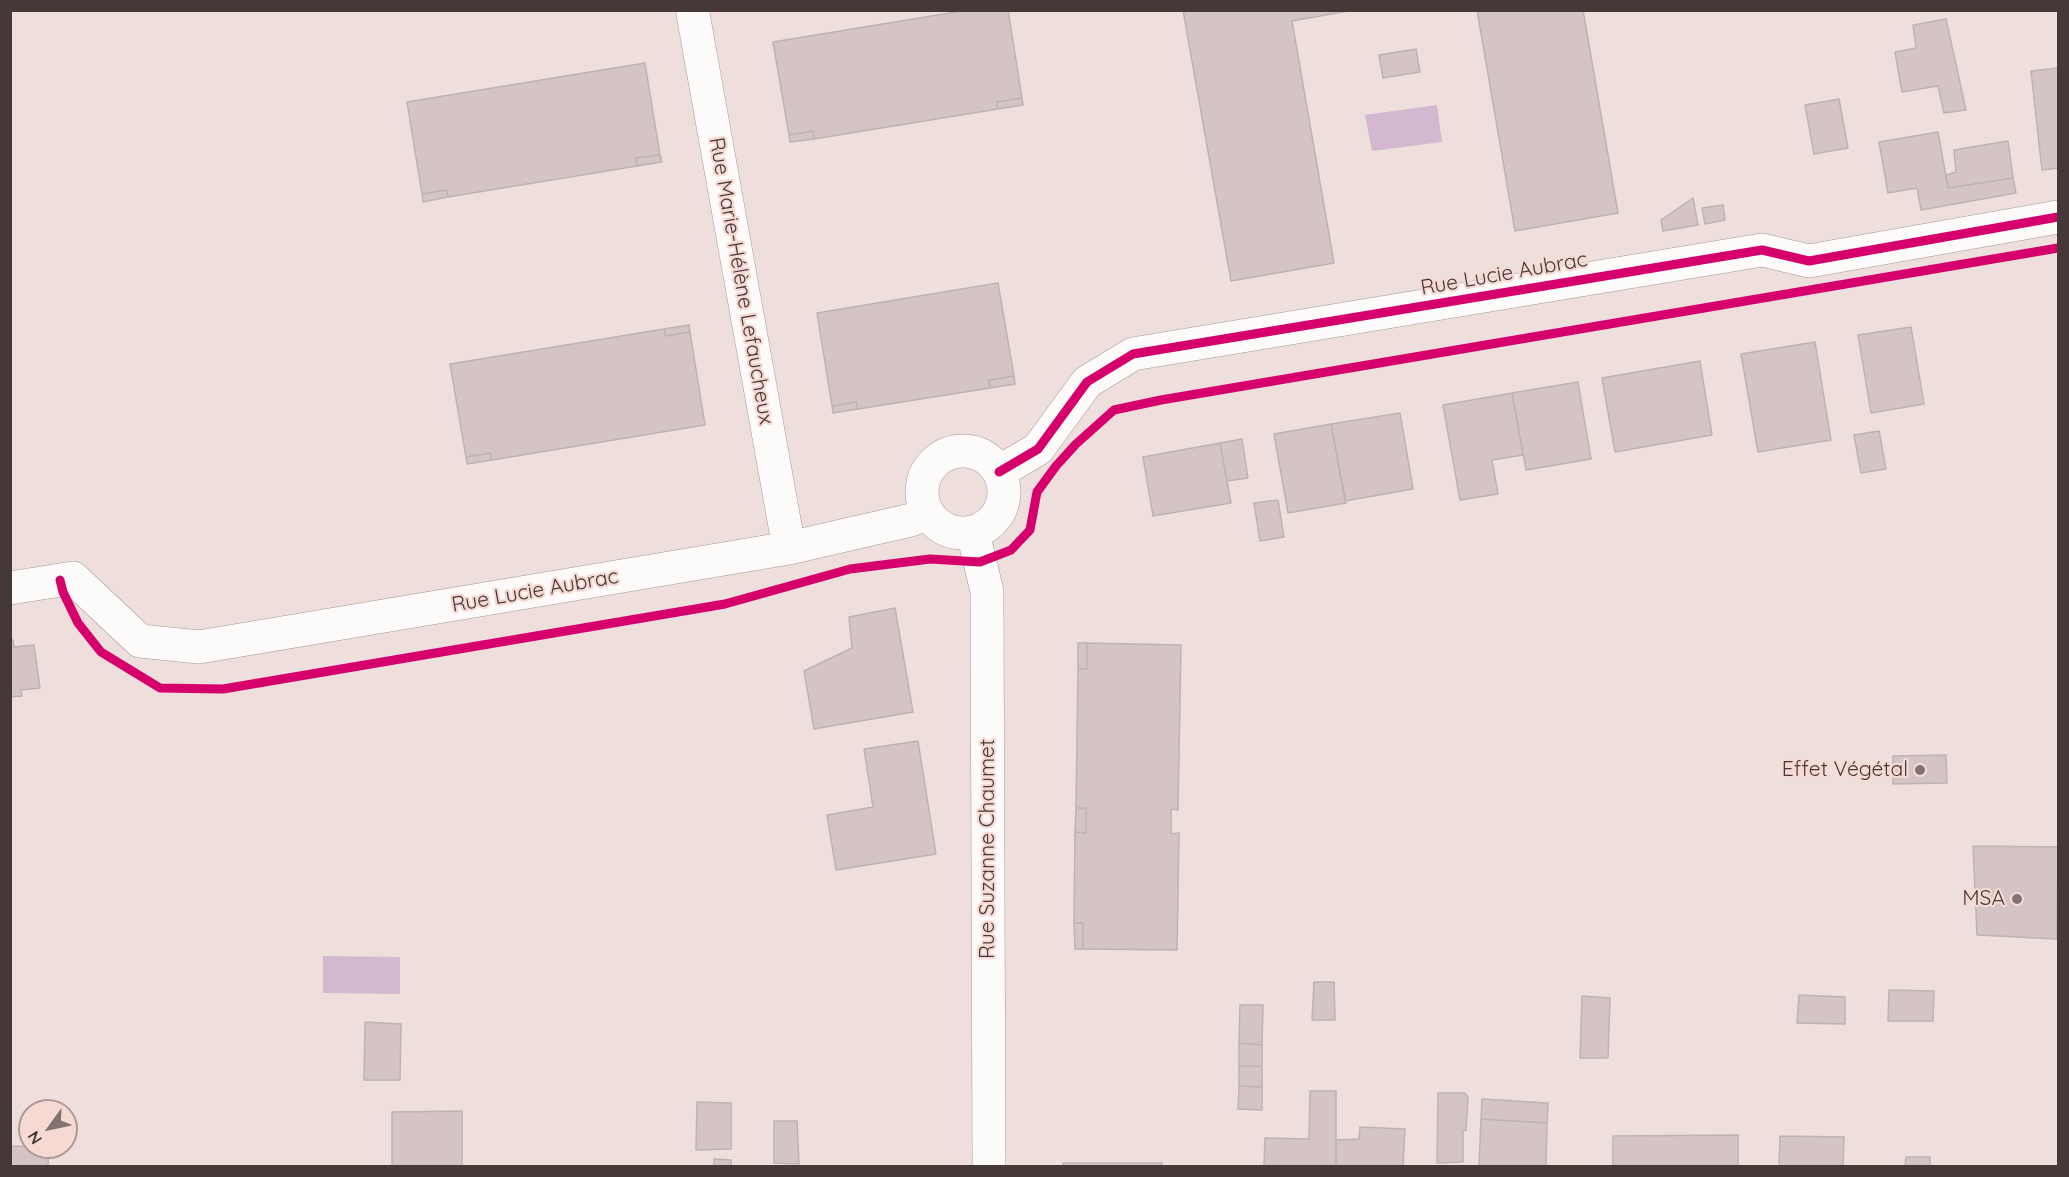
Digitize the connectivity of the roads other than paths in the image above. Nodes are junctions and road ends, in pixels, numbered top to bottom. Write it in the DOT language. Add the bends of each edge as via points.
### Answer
graph roads {
  1 [pos="693,14"];
  2 [pos="2058,217"];
  3 [pos="999,472"];
  4 [pos="927,513"];
  5 [pos="973,532"];
  6 [pos="789,548"];
  7 [pos="10,588"];
  8 [pos="989,1167"];
  1 -- 6 [label="street, Rue Marie-Hélène Lefaucheux"];
  2 -- 3 [label="street, Rue Lucie Aubrac" via="1809,261 1762,250 1133,354 1088,382 1038,449"];
  3 -- 4 [label="street" via="990,460 963,450 936,460 922,485"];
  3 -- 5 [label="street" via="1005,496 1002,509 985,528"];
  4 -- 5 [label="street" via="947,531"];
  4 -- 6 [label="street, Rue Lucie Aubrac"];
  5 -- 8 [label="street, Rue Suzanne Chaumet" via="987,591"];
  6 -- 7 [label="street, Rue Lucie Aubrac" via="199,647 140,641 74,578"];
}
